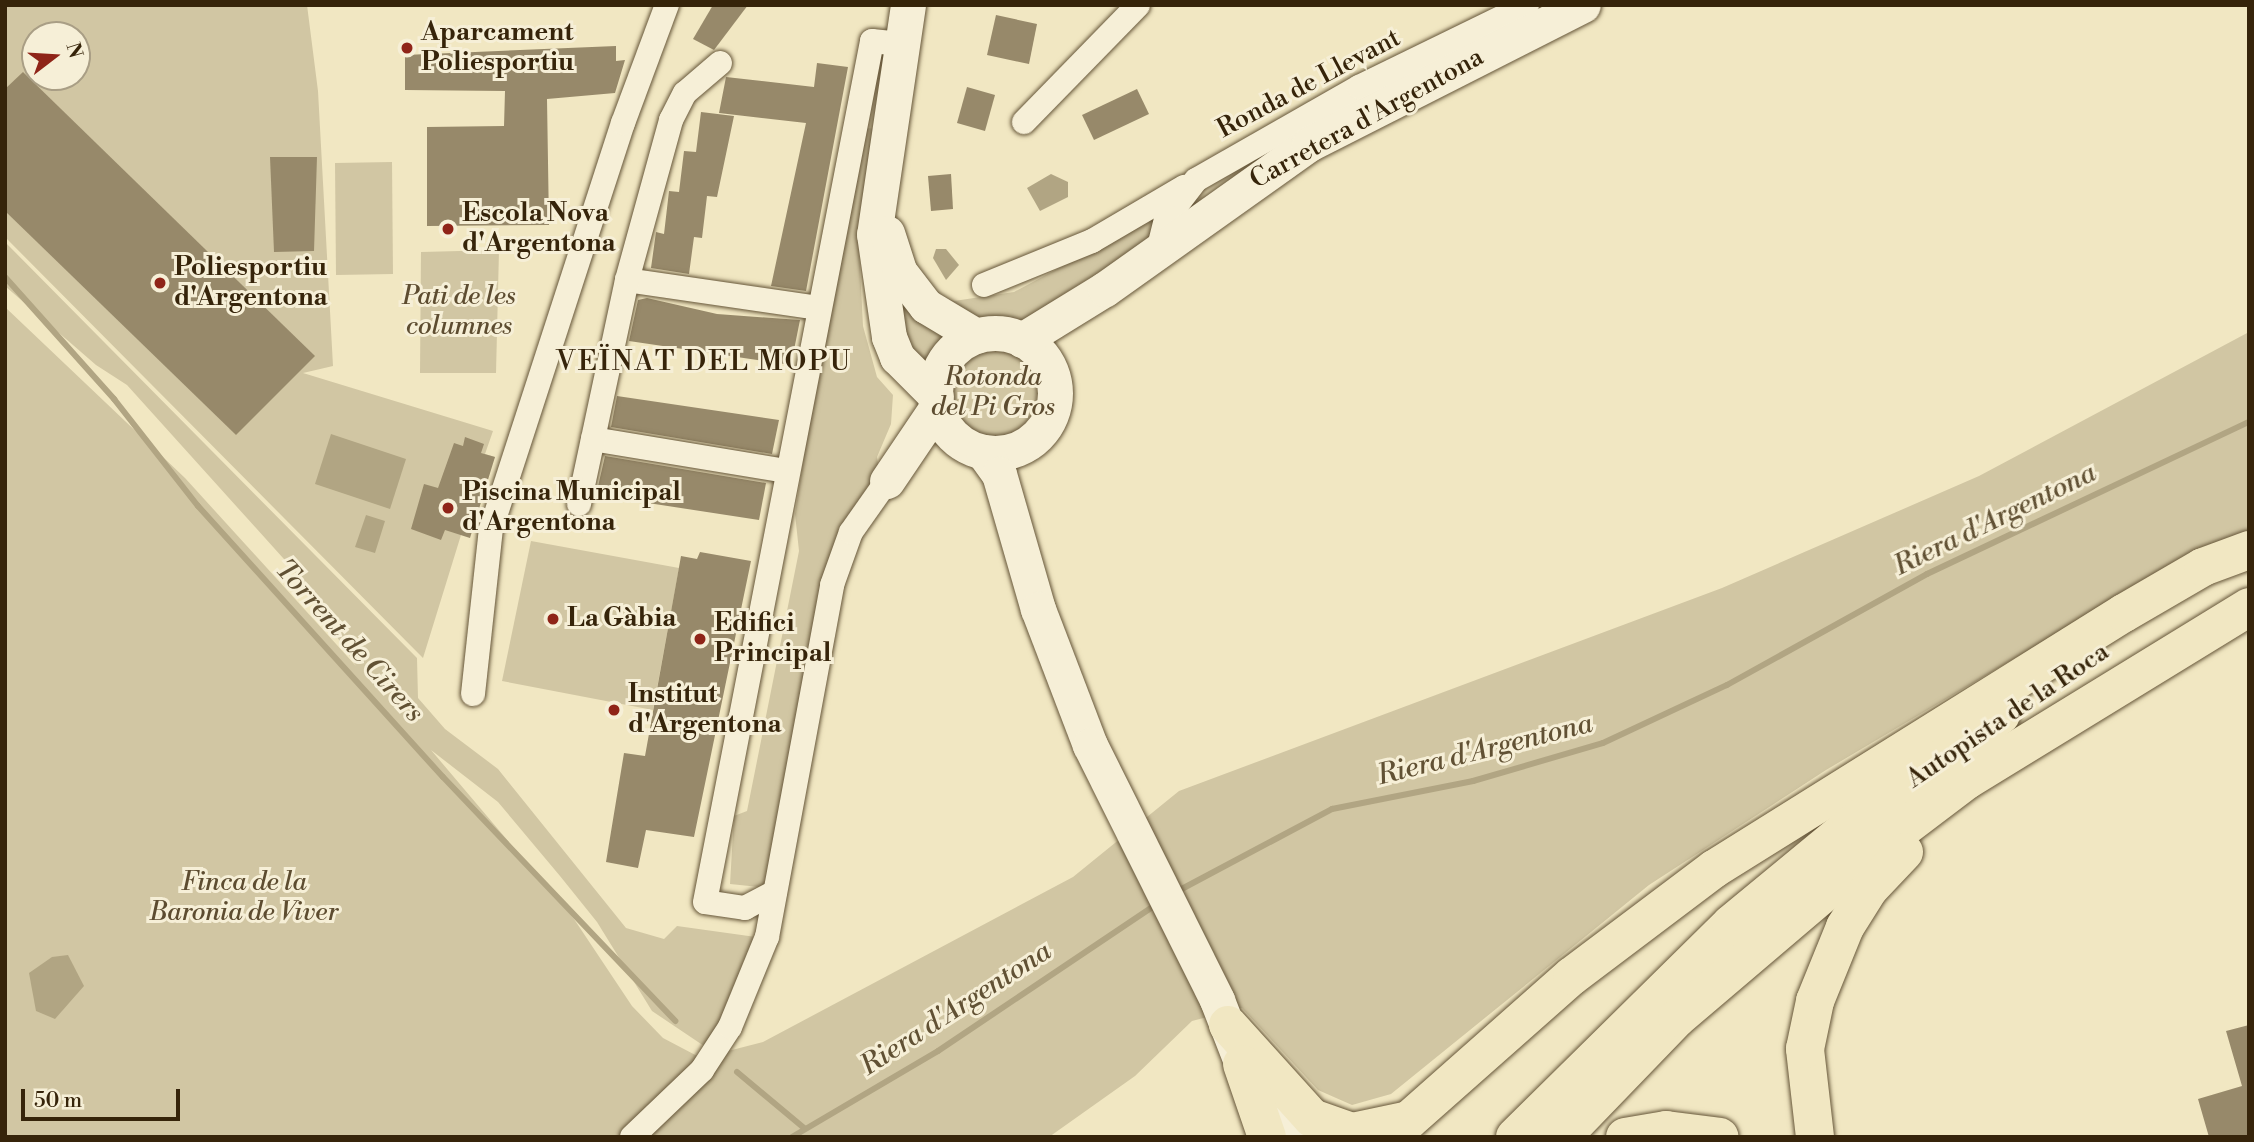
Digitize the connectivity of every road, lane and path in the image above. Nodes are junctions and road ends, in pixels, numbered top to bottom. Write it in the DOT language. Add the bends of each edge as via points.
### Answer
graph roads {
  1 [pos="667,5"];
  2 [pos="908,5"];
  3 [pos="1138,5"];
  4 [pos="1527,5"];
  5 [pos="1583,5"];
  6 [pos="901,44"];
  7 [pos="720,63"];
  8 [pos="1024,122"];
  9 [pos="1196,180"];
  10 [pos="880,196"];
  11 [pos="1159,247"];
  12 [pos="627,281"];
  13 [pos="984,285"];
  14 [pos="1105,289"];
  15 [pos="818,308"];
  16 [pos="976,337"];
  17 [pos="1022,340"];
  18 [pos="1053,380"];
  19 [pos="936,401"];
  20 [pos="1038,435"];
  21 [pos="593,439"];
  22 [pos="973,448"];
  23 [pos="786,471"];
  24 [pos="887,481"];
  25 [pos="579,503"];
  26 [pos="2249,550"];
  27 [pos="1026,560"];
  28 [pos="2249,561"];
  29 [pos="2249,607"];
  30 [pos="472,694"];
  31 [pos="1968,780"];
  32 [pos="775,891"];
  33 [pos="1223,1013"];
  34 [pos="1242,1064"];
  35 [pos="632,1137"];
  36 [pos="1267,1137"];
  37 [pos="1295,1137"];
  38 [pos="1515,1137"];
  39 [pos="1562,1137"];
  40 [pos="1625,1137"];
  41 [pos="1720,1137"];
  42 [pos="1815,1137"];
  1 -- 30 [label="street" via="623,123 491,529"];
  2 -- 6 [label="street"];
  3 -- 8 [label="street"];
  4 -- 9 [label="street, Ronda de Llevant" via="1359,87"];
  5 -- 11 [label="street, Carretera d'Argentona" via="1309,145"];
  6 -- 10 [label="street"];
  6 -- 15 [label="street" via="872,41"];
  7 -- 12 [label="street" via="685,93 671,121"];
  9 -- 11 [label="street, Ronda de Llevant" via="1166,219"];
  9 -- 13 [label="street, Ronda de Llevant" via="1092,241"];
  10 -- 16 [label="street" via="894,260 908,284 941,320"];
  10 -- 19 [label="street" via="874,234 889,337 897,357"];
  11 -- 14 [label="street, Carretera d'Argentona"];
  12 -- 15 [label="street"];
  12 -- 21 [label="street"];
  14 -- 17 [label="street"];
  14 -- 18 [label="street" via="1066,336"];
  15 -- 23 [label="street"];
  16 -- 17 [label="street" via="999,334"];
  16 -- 19 [label="street" via="947,358"];
  17 -- 18 [label="street" via="1042,357"];
  18 -- 20 [label="street" via="1052,410"];
  19 -- 22 [label="street" via="946,428"];
  19 -- 24 [label="street"];
  20 -- 22 [label="street" via="1017,449"];
  20 -- 27 [label="street" via="1020,498"];
  21 -- 23 [label="street"];
  21 -- 25 [label="street"];
  22 -- 24 [label="street" via="939,449"];
  22 -- 27 [label="street" via="999,474"];
  23 -- 32 [label="street" via="705,902 745,908"];
  24 -- 32 [label="street" via="851,532 832,586"];
  26 -- 33 [label="highway" via="2203,567 2124,613 1714,869 1572,976 1409,1120 1352,1132 1312,1118"];
  27 -- 33 [label="street" via="1060,672 1125,821"];
  28 -- 38 [label="highway, Autopista de la Roca" via="2003,714 1777,884 1638,1010"];
  29 -- 31 [label="highway, Autopista de la Roca"];
  31 -- 39 [label="highway, Autopista de la Roca" via="1877,848 1677,1018"];
  31 -- 42 [label="highway" via="1943,818 1869,889 1827,963 1805,1049"];
  32 -- 35 [label="street" via="767,937 730,1027 702,1070"];
  33 -- 34 [label="street"];
  34 -- 36 [label="highway"];
  34 -- 37 [label="street"];
  40 -- 41 [label="highway" via="1666,1130"];
}
